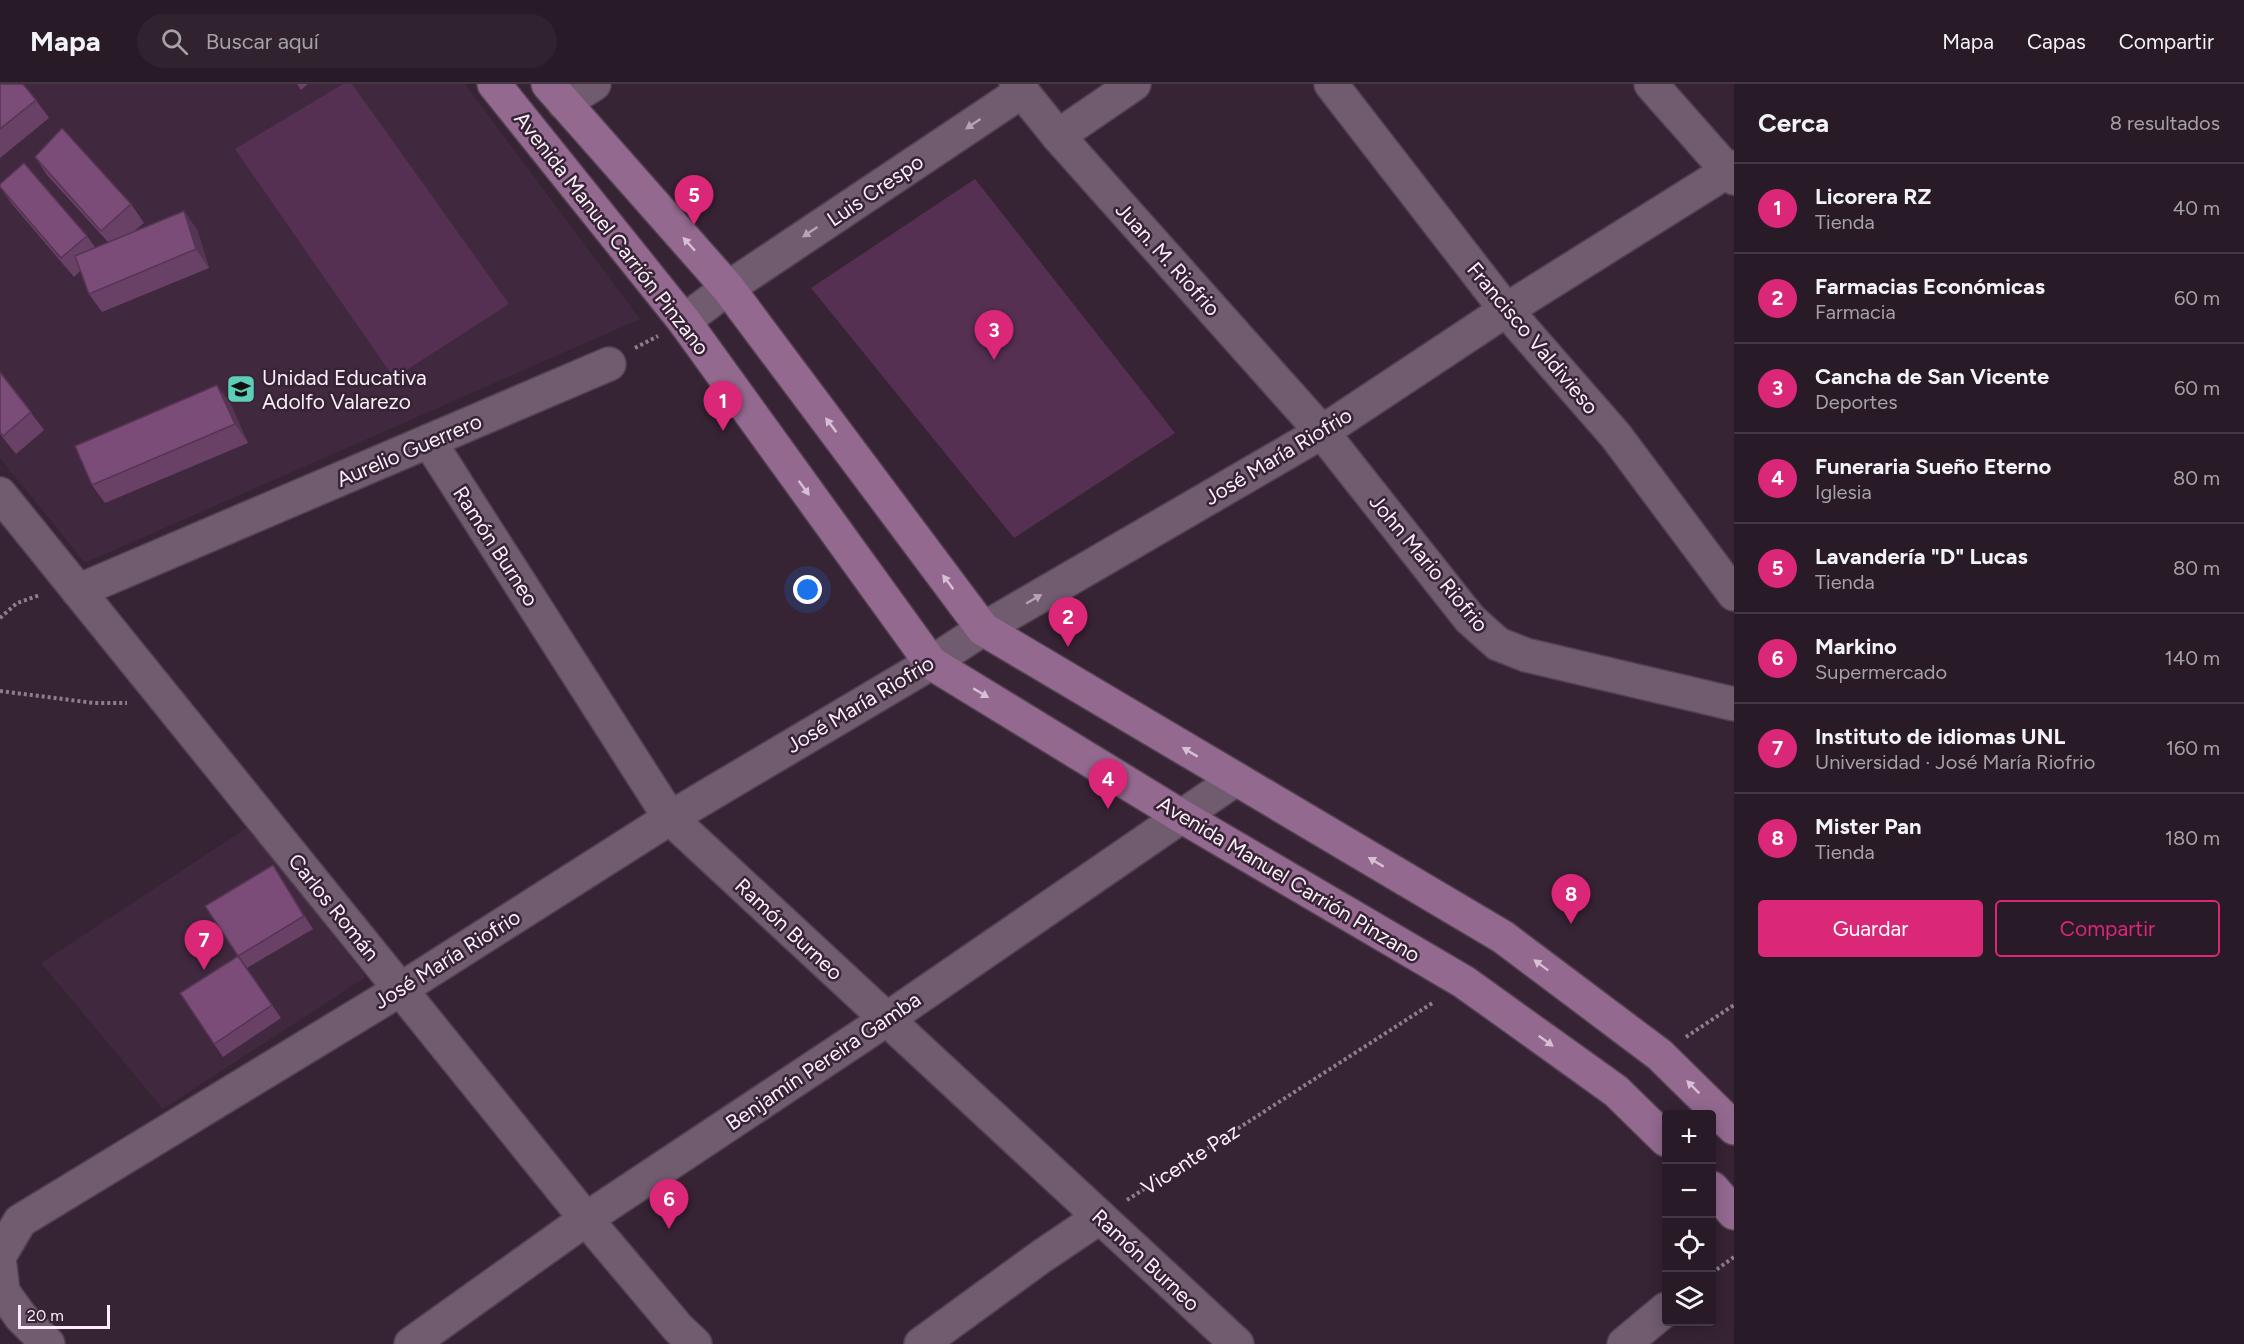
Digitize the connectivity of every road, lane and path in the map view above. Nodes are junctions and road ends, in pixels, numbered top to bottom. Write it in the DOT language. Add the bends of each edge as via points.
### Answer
graph roads {
  1 [pos="494,84"];
  2 [pos="594,84"];
  3 [pos="1134,84"];
  4 [pos="1331,84"];
  5 [pos="1651,84"];
  6 [pos="1018,88"];
  7 [pos="556,94"];
  8 [pos="1058,136"];
  9 [pos="1732,172"];
  10 [pos="728,288"];
  11 [pos="1506,310"];
  12 [pos="684,321"];
  13 [pos="609,364"];
  14 [pos="1322,432"];
  15 [pos="429,441"];
  16 [pos="0,494"];
  17 [pos="78,591"];
  18 [pos="1734,594"];
  19 [pos="0,618"];
  20 [pos="983,628"];
  21 [pos="931,663"];
  22 [pos="0,691"];
  23 [pos="166,699"];
  24 [pos="1734,704"];
  25 [pos="1236,779"];
  26 [pos="1181,816"];
  27 [pos="669,818"];
  28 [pos="1464,982"];
  29 [pos="401,989"];
  30 [pos="1734,1005"];
  31 [pos="887,1019"];
  32 [pos="1660,1055"];
  33 [pos="1734,1128"];
  34 [pos="1662,1136"];
  35 [pos="1716,1193"];
  36 [pos="1734,1213"];
  37 [pos="1100,1217"];
  38 [pos="586,1219"];
  39 [pos="0,1255"];
  40 [pos="1734,1257"];
  41 [pos="0,1266"];
  42 [pos="1715,1272"];
  43 [pos="1662,1312"];
  44 [pos="48,1344"];
  45 [pos="411,1344"];
  46 [pos="695,1344"];
  47 [pos="921,1344"];
  48 [pos="1237,1344"];
  49 [pos="1624,1344"];
  1 -- 12 [label="main road, Avenida Manuel Carrión Pinzano"];
  2 -- 7 [label="street"];
  3 -- 8 [label="street"];
  4 -- 11 [label="street, Francisco Valdivieso"];
  5 -- 9 [label="street"];
  6 -- 8 [label="street, Juan. M. Riofrio"];
  6 -- 10 [label="street, Luis Crespo, one-way"];
  10 -- 7 [label="main road, Avenida Manuel Carrión Pinzano, one-way"];
  8 -- 14 [label="street, Juan. M. Riofrio"];
  9 -- 11 [label="street, José María Riofrio"];
  10 -- 12 [label="street"];
  20 -- 10 [label="main road, Avenida Manuel Carrión Pinzano, one-way"];
  11 -- 14 [label="street, José María Riofrio"];
  11 -- 18 [label="street, Francisco Valdivieso" via="1616,436"];
  12 -- 13 [label="path"];
  12 -- 21 [label="main road, Avenida Manuel Carrión Pinzano, one-way"];
  13 -- 15 [label="street, Aurelio Guerrero"];
  20 -- 14 [label="street, José María Riofrio, one-way"];
  14 -- 24 [label="street, John Mario Riofrio" via="1470,619 1498,644 1526,655"];
  15 -- 17 [label="street, Aurelio Guerrero"];
  15 -- 27 [label="street, Ramón Burneo"];
  16 -- 17 [label="street, Carlos Román"];
  17 -- 19 [label="path" via="37,595 17,603"];
  17 -- 23 [label="street, Carlos Román"];
  20 -- 21 [label="street, José María Riofrio"];
  25 -- 20 [label="main road, Avenida Manuel Carrión Pinzano, one-way"];
  21 -- 26 [label="main road, Avenida Manuel Carrión Pinzano, one-way"];
  21 -- 27 [label="street, José María Riofrio"];
  22 -- 23 [label="path" via="94,703"];
  23 -- 29 [label="street, Carlos Román"];
  25 -- 26 [label="street, Benjamín Pereira Gamba"];
  32 -- 25 [label="main road, Avenida Manuel Carrión Pinzano, one-way" via="1503,937"];
  26 -- 28 [label="main road, Avenida Manuel Carrión Pinzano"];
  26 -- 31 [label="street, Benjamín Pereira Gamba"];
  27 -- 29 [label="street, José María Riofrio"];
  27 -- 31 [label="street, Ramón Burneo"];
  28 -- 34 [label="main road, Avenida Manuel Carrión Pinzano, one-way" via="1616,1091"];
  28 -- 37 [label="path, Vicente Paz"];
  29 -- 38 [label="street, Carlos Román"];
  29 -- 39 [label="street, José María Riofrio" via="20,1221"];
  30 -- 32 [label="path"];
  31 -- 37 [label="street, Ramón Burneo"];
  31 -- 38 [label="street, Benjamín Pereira Gamba"];
  33 -- 32 [label="main road, Avenida Manuel Carrión Pinzano, one-way"];
  35 -- 36 [label="main road"];
  37 -- 47 [label="street"];
  37 -- 48 [label="street, Ramón Burneo"];
  38 -- 45 [label="street, Benjamín Pereira Gamba"];
  38 -- 46 [label="street, Carlos Román"];
  40 -- 42 [label="path"];
  41 -- 44 [label="street" via="3,1292"];
  43 -- 49 [label="street"];
}
